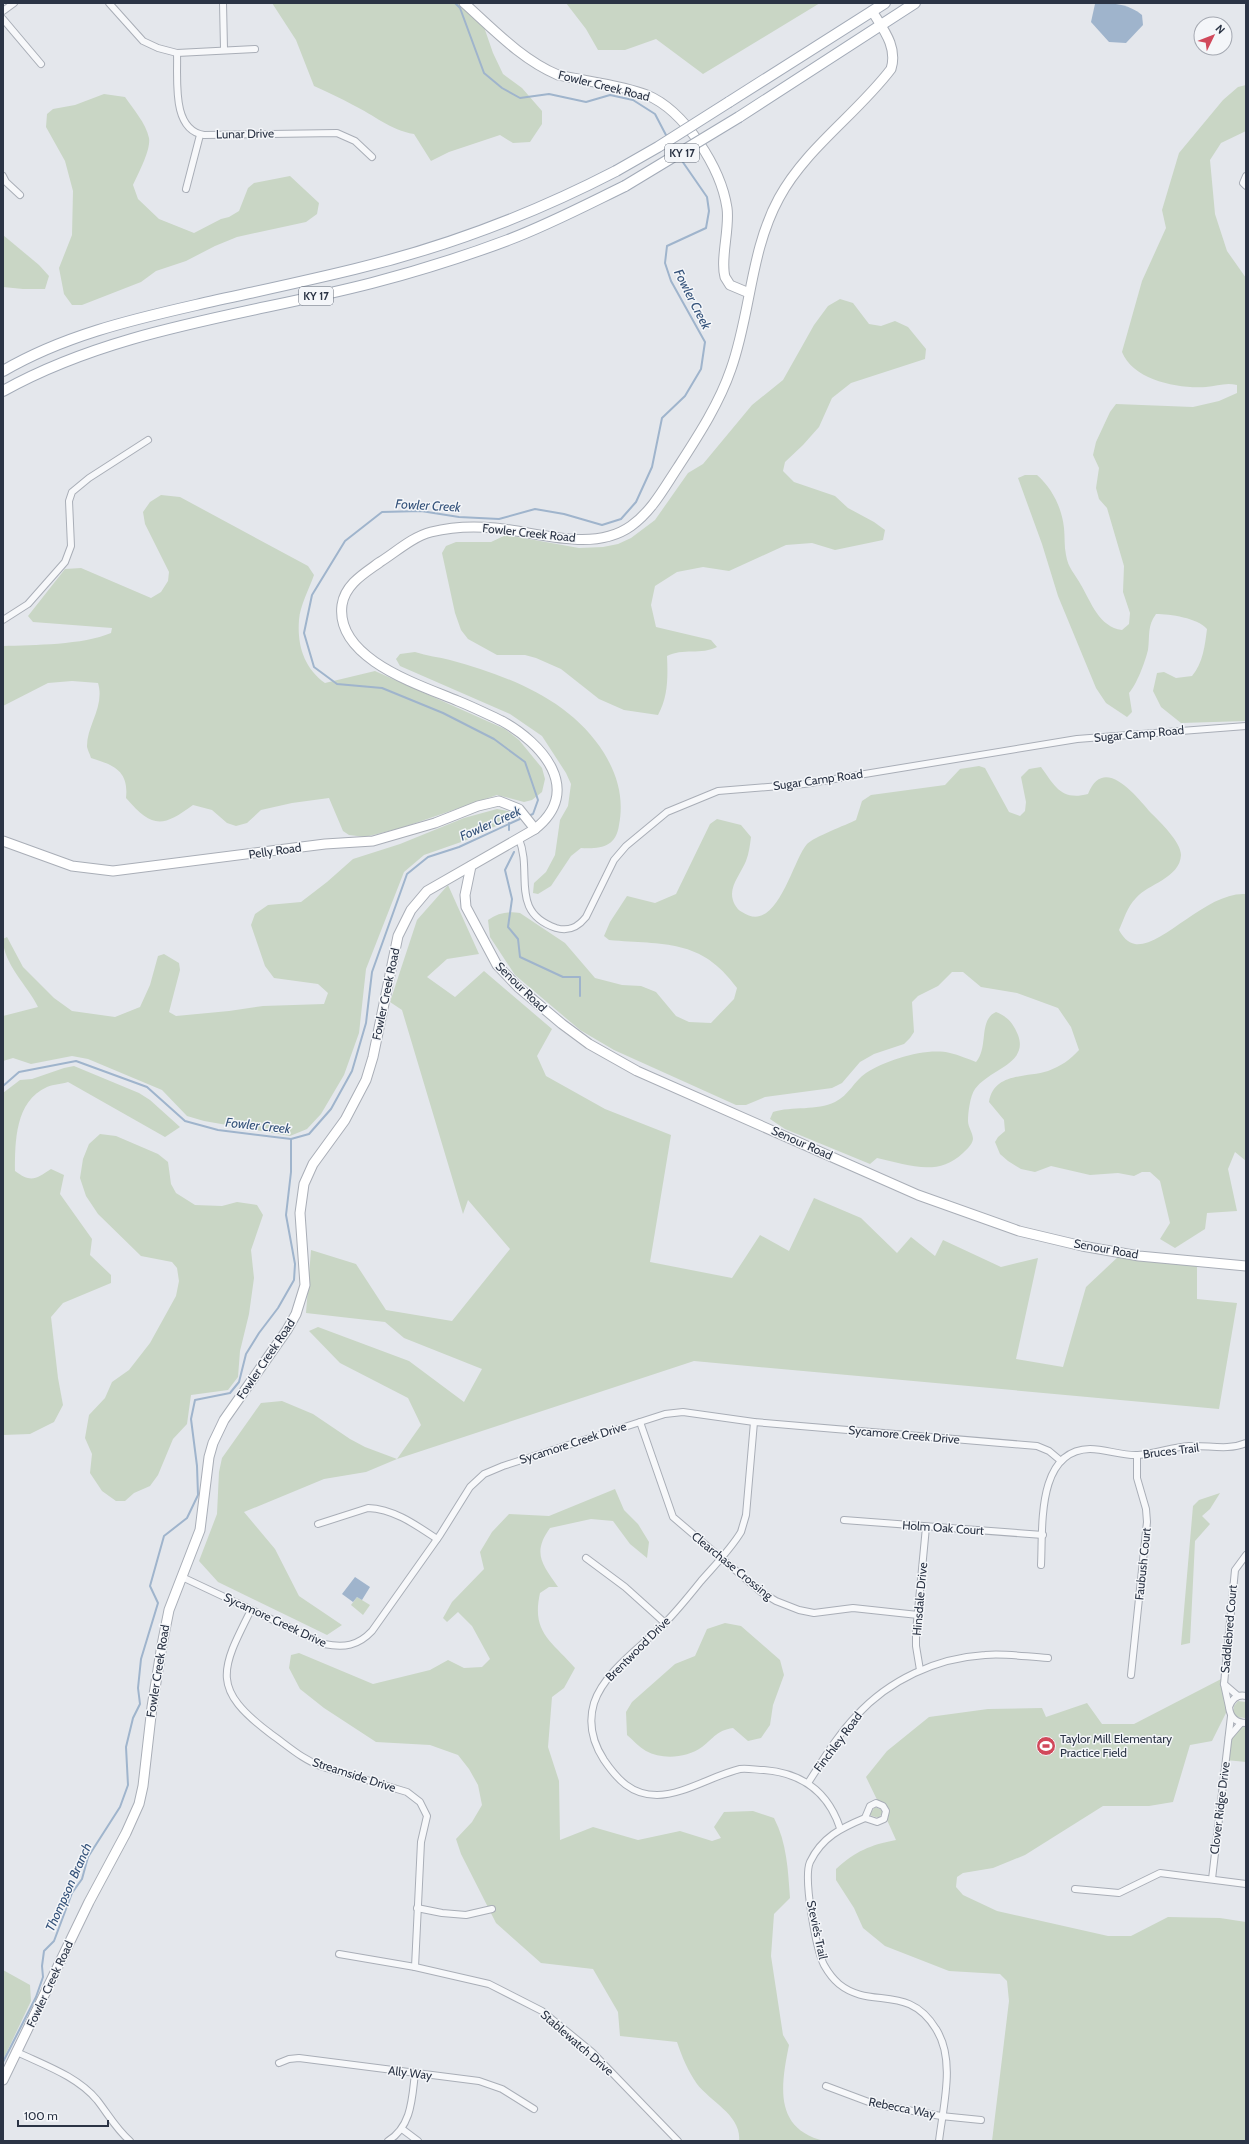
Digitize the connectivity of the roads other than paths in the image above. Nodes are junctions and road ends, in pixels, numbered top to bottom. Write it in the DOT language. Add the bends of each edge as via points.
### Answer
graph roads {
  1 [pos="14,3"];
  2 [pos="109,3"];
  3 [pos="223,3"];
  4 [pos="464,3"];
  5 [pos="885,3"];
  6 [pos="915,3"];
  7 [pos="3,11"];
  8 [pos="872,11"];
  9 [pos="3,19"];
  10 [pos="880,26"];
  11 [pos="224,49"];
  12 [pos="255,49"];
  13 [pos="177,53"];
  14 [pos="41,64"];
  15 [pos="200,135"];
  16 [pos="372,157"];
  17 [pos="3,176"];
  18 [pos="1246,176"];
  19 [pos="1246,186"];
  20 [pos="186,189"];
  21 [pos="20,195"];
  22 [pos="749,293"];
  23 [pos="3,371"];
  24 [pos="3,391"];
  25 [pos="148,440"];
  26 [pos="3,620"];
  27 [pos="1246,726"];
  28 [pos="535,829"];
  29 [pos="519,839"];
  30 [pos="3,841"];
  31 [pos="471,866"];
  32 [pos="1246,1266"];
  33 [pos="640,1422"];
  34 [pos="754,1422"];
  35 [pos="1246,1443"];
  36 [pos="1138,1455"];
  37 [pos="1061,1462"];
  38 [pos="844,1520"];
  39 [pos="318,1524"];
  40 [pos="926,1527"];
  41 [pos="1043,1535"];
  42 [pos="438,1539"];
  43 [pos="1246,1555"];
  44 [pos="586,1558"];
  45 [pos="721,1558"];
  46 [pos="1041,1564"];
  47 [pos="182,1577"];
  48 [pos="251,1610"];
  49 [pos="918,1615"];
  50 [pos="665,1623"];
  51 [pos="1048,1658"];
  52 [pos="920,1670"];
  53 [pos="1132,1675"];
  54 [pos="1224,1684"];
  55 [pos="1243,1695"];
  56 [pos="1229,1707"];
  57 [pos="1231,1716"];
  58 [pos="1244,1723"];
  59 [pos="1229,1737"];
  60 [pos="808,1783"];
  61 [pos="865,1818"];
  62 [pos="840,1828"];
  63 [pos="1212,1879"];
  64 [pos="1246,1884"];
  65 [pos="1075,1889"];
  66 [pos="417,1908"];
  67 [pos="492,1909"];
  68 [pos="339,1954"];
  69 [pos="415,1967"];
  70 [pos="17,2052"];
  71 [pos="279,2063"];
  72 [pos="415,2073"];
  73 [pos="3,2080"];
  74 [pos="826,2086"];
  75 [pos="534,2109"];
  76 [pos="942,2116"];
  77 [pos="981,2120"];
  78 [pos="402,2129"];
  79 [pos="130,2141"];
  80 [pos="388,2141"];
  81 [pos="418,2141"];
  82 [pos="678,2141"];
  83 [pos="939,2141"];
  1 -- 7 [label="street"];
  2 -- 13 [label="street" via="143,41"];
  3 -- 11 [label="street"];
  4 -- 22 [label="main road, Fowler Creek Road" via="545,70 646,95 662,104 683,122 703,149 714,170 727,208 725,277 730,285"];
  5 -- 8 [label="main road, KY 17"];
  6 -- 10 [label="main road, KY 17"];
  8 -- 10 [label="main road, Fowler Creek Road"];
  8 -- 23 [label="main road, KY 17, bridge" via="658,148 543,207 454,240 355,269 130,320 46,349"];
  9 -- 14 [label="street"];
  10 -- 22 [label="main road, Fowler Creek Road" via="892,47 894,59 891,69 790,180 764,232"];
  10 -- 24 [label="main road, KY 17, bridge" via="739,117 625,186 548,223 461,257 372,283 121,341 51,366"];
  11 -- 12 [label="street"];
  11 -- 13 [label="street"];
  13 -- 15 [label="street, Lunar Drive" via="180,114 186,125"];
  15 -- 16 [label="street, Lunar Drive" via="337,133 355,141"];
  15 -- 20 [label="street"];
  17 -- 21 [label="street"];
  18 -- 19 [label="street" via="1243,183"];
  22 -- 28 [label="main road, Fowler Creek Road" via="732,366 720,396 691,448 652,506 628,528 607,537 592,539 491,527 430,533 412,541 355,580 344,597 342,612 349,637 367,655 392,673 515,728 545,757 557,782 556,805 548,818"];
  25 -- 26 [label="street" via="72,492 69,501 71,536 69,554 65,562 28,604"];
  27 -- 29 [label="street, Sugar Camp Road" via="1077,739 804,784 718,791 667,812 626,846 614,860 586,917 581,924 570,929 560,930 550,926 531,910 523,888 524,856"];
  28 -- 29 [label="main road, Fowler Creek Road"];
  28 -- 30 [label="main road, Pelly Road" via="519,809 499,801 373,841 325,844 113,871 72,866"];
  29 -- 31 [label="main road, Fowler Creek Road"];
  31 -- 32 [label="main road, Senour Road" via="465,895 466,907 497,965 518,987 562,1024 589,1044 637,1071 808,1145 874,1177 987,1221 1019,1231 1110,1251"];
  31 -- 47 [label="main road, Fowler Creek Road" via="427,891 411,910 401,929 366,1080 345,1120 313,1164 304,1184 300,1213 305,1269 302,1298 287,1330 218,1431 209,1457 200,1530"];
  33 -- 34 [label="street, Sycamore Creek Drive" via="665,1414 683,1412"];
  33 -- 42 [label="street, Sycamore Creek Drive" via="484,1474 470,1487"];
  33 -- 45 [label="street, Clearchase Crossing" via="673,1517"];
  34 -- 37 [label="street, Sycamore Creek Drive" via="1037,1446"];
  34 -- 45 [label="street, Brentwood Drive" via="744,1525 736,1540"];
  35 -- 36 [label="street, Bruces Trail" via="1226,1448 1189,1446"];
  36 -- 37 [label="street, Bruces Trail" via="1090,1449 1074,1453"];
  36 -- 53 [label="street, Faubush Court" via="1136,1478 1148,1522"];
  37 -- 41 [label="street, Bruces Trail" via="1046,1487"];
  38 -- 40 [label="street, Holm Oak Court"];
  39 -- 42 [label="street" via="375,1508 406,1520"];
  40 -- 41 [label="street, Holm Oak Court"];
  40 -- 49 [label="street, Hinsdale Drive"];
  41 -- 46 [label="street, Bruces Trail"];
  42 -- 48 [label="street, Sycamore Creek Drive" via="372,1631 359,1642 339,1647 324,1644"];
  43 -- 54 [label="street, Saddlebred Court" via="1234,1570"];
  44 -- 50 [label="street" via="625,1587"];
  45 -- 49 [label="street, Clearchase Crossing" via="761,1592 799,1610 824,1613 853,1608"];
  45 -- 50 [label="street, Brentwood Drive"];
  47 -- 48 [label="street, Sycamore Creek Drive"];
  47 -- 70 [label="main road, Fowler Creek Road" via="169,1610 162,1645 150,1718 143,1786 138,1804"];
  48 -- 66 [label="street, Streamside Drive" via="232,1648 227,1665 228,1683 233,1698 249,1717 309,1761 407,1792 420,1802 425,1808 427,1819 421,1842"];
  49 -- 52 [label="street, Hinsdale Drive" via="916,1646"];
  50 -- 60 [label="street, Brentwood Drive" via="610,1675 598,1690 592,1711 592,1736 613,1773 624,1785 639,1792 657,1795 679,1791 742,1769 783,1773"];
  51 -- 52 [label="street, Finchley Road" via="986,1655 961,1657"];
  52 -- 60 [label="street, Finchley Road" via="883,1691 863,1708 844,1729"];
  54 -- 55 [label="street, Saddlebred Court"];
  54 -- 56 [label="street, Saddlebred Court"];
  55 -- 56 [label="street" via="1234,1699"];
  56 -- 57 [label="street, Clover Ridge Drive"];
  57 -- 58 [label="street"];
  57 -- 59 [label="street, Clover Ridge Drive"];
  58 -- 59 [label="street"];
  59 -- 63 [label="street, Clover Ridge Drive"];
  60 -- 62 [label="street, Brentwood Drive" via="830,1805"];
  61 -- 62 [label="street, Stevie’s Trail"];
  62 -- 76 [label="street, Stevie’s Trail" via="822,1843 807,1873 821,1958 832,1978 849,1991 895,1998 919,2010 932,2022 943,2042 947,2062"];
  63 -- 64 [label="street"];
  63 -- 65 [label="street" via="1160,1873 1120,1893"];
  66 -- 67 [label="street" via="466,1916"];
  66 -- 69 [label="street, Streamside Drive"];
  68 -- 69 [label="street, Stablewatch Drive"];
  69 -- 82 [label="street, Stablewatch Drive" via="489,1984 542,2011 592,2052"];
  70 -- 73 [label="main road, Fowler Creek Road"];
  70 -- 79 [label="street" via="72,2079 96,2099 116,2128"];
  71 -- 72 [label="street, Ally Way" via="299,2058"];
  72 -- 75 [label="street, Ally Way" via="489,2083 514,2095"];
  72 -- 78 [label="street" via="412,2101"];
  74 -- 76 [label="street, Rebecca Way" via="874,2104"];
  76 -- 77 [label="street, Rebecca Way"];
  76 -- 83 [label="street, Stevie’s Trail"];
  78 -- 80 [label="street"];
  78 -- 81 [label="street"];
}
